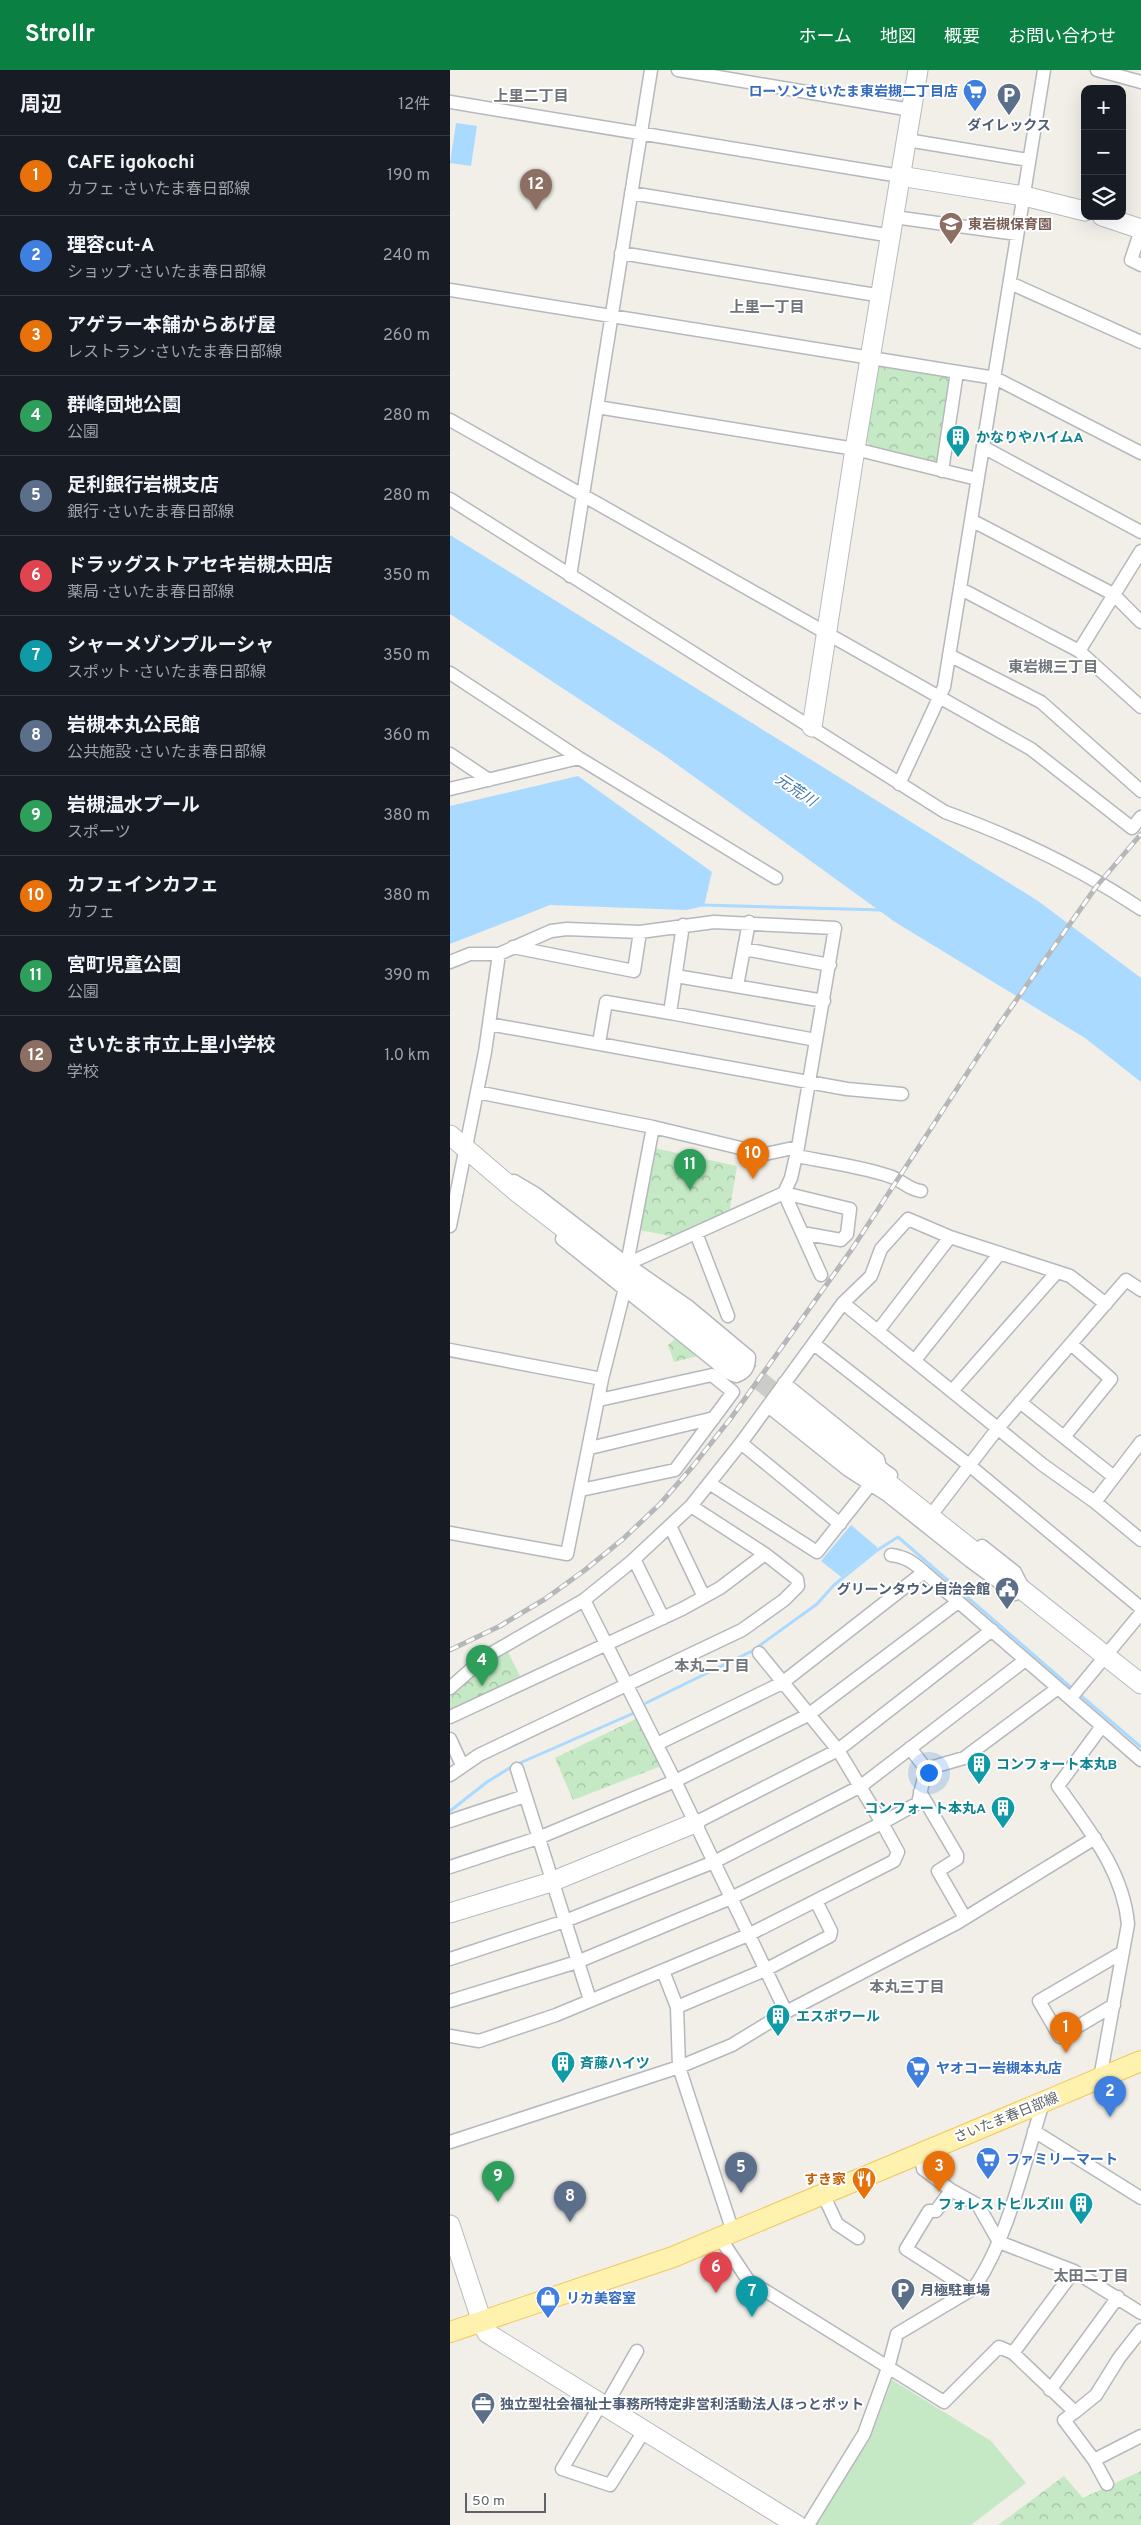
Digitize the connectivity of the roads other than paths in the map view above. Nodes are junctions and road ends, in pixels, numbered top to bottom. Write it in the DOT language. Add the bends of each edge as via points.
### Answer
graph roads {
  1 [pos="651,70"];
  2 [pos="678,70"];
  3 [pos="918,70"];
  4 [pos="1044,70"];
  5 [pos="1097,70"];
  6 [pos="1141,82"];
  7 [pos="450,102"];
  8 [pos="911,110"];
  9 [pos="640,133"];
  10 [pos="907,140"];
  11 [pos="1028,160"];
  12 [pos="900,176"];
  13 [pos="631,193"];
  14 [pos="1024,196"];
  15 [pos="1081,210"];
  16 [pos="894,217"];
  17 [pos="1113,220"];
  18 [pos="1141,230"];
  19 [pos="1017,234"];
  20 [pos="892,236"];
  21 [pos="621,253"];
  22 [pos="1141,264"];
  23 [pos="1010,283"];
  24 [pos="450,290"];
  25 [pos="882,296"];
  26 [pos="610,316"];
  27 [pos="1141,342"];
  28 [pos="871,357"];
  29 [pos="957,372"];
  30 [pos="994,378"];
  31 [pos="597,407"];
  32 [pos="450,420"];
  33 [pos="983,447"];
  34 [pos="855,449"];
  35 [pos="1141,453"];
  36 [pos="942,471"];
  37 [pos="977,479"];
  38 [pos="582,496"];
  39 [pos="450,500"];
  40 [pos="971,520"];
  41 [pos="1141,532"];
  42 [pos="1141,550"];
  43 [pos="570,576"];
  44 [pos="961,590"];
  45 [pos="1113,594"];
  46 [pos="1141,622"];
  47 [pos="826,633"];
  48 [pos="1078,651"];
  49 [pos="949,655"];
  50 [pos="450,673"];
  51 [pos="940,698"];
  52 [pos="1141,707"];
  53 [pos="812,727"];
  54 [pos="450,754"];
  55 [pos="579,758"];
  56 [pos="489,780"];
  57 [pos="899,784"];
  58 [pos="450,789"];
  59 [pos="1141,791"];
  60 [pos="1141,817"];
  61 [pos="776,878"];
  62 [pos="1141,909"];
  63 [pos="749,922"];
  64 [pos="683,926"];
  65 [pos="640,932"];
  66 [pos="513,947"];
  67 [pos="744,949"];
  68 [pos="500,954"];
  69 [pos="450,962"];
  70 [pos="830,965"];
  71 [pos="676,976"];
  72 [pos="737,986"];
  73 [pos="824,1001"];
  74 [pos="670,1013"];
  75 [pos="489,1024"];
  76 [pos="816,1040"];
  77 [pos="599,1043"];
  78 [pos="809,1081"];
  79 [pos="477,1092"];
  80 [pos="902,1094"];
  81 [pos="653,1128"];
  82 [pos="457,1141"];
  83 [pos="797,1152"];
  84 [pos="496,1174"];
  85 [pos="454,1177"];
  86 [pos="921,1191"];
  87 [pos="518,1193"];
  88 [pos="784,1193"];
  89 [pos="450,1221"];
  90 [pos="696,1233"];
  91 [pos="802,1233"];
  92 [pos="950,1236"];
  93 [pos="1000,1252"];
  94 [pos="627,1264"];
  95 [pos="1057,1272"];
  96 [pos="820,1276"];
  97 [pos="625,1288"];
  98 [pos="1141,1290"];
  99 [pos="842,1303"];
  100 [pos="1106,1304"];
  101 [pos="728,1316"];
  102 [pos="878,1332"];
  103 [pos="814,1344"];
  104 [pos="1071,1344"];
  105 [pos="450,1350"];
  106 [pos="915,1360"];
  107 [pos="736,1361"];
  108 [pos="602,1379"];
  109 [pos="952,1391"];
  110 [pos="778,1396"];
  111 [pos="599,1400"];
  112 [pos="1020,1402"];
  113 [pos="714,1418"];
  114 [pos="998,1428"];
  115 [pos="1064,1437"];
  116 [pos="1141,1442"];
  117 [pos="741,1443"];
  118 [pos="590,1448"];
  119 [pos="969,1465"];
  120 [pos="1114,1477"];
  121 [pos="709,1483"];
  122 [pos="870,1485"];
  123 [pos="582,1490"];
  124 [pos="1095,1502"];
  125 [pos="691,1506"];
  126 [pos="935,1510"];
  127 [pos="840,1524"];
  128 [pos="670,1526"];
  129 [pos="450,1533"];
  130 [pos="1139,1534"];
  131 [pos="765,1554"];
  132 [pos="891,1555"];
  133 [pos="634,1559"];
  134 [pos="924,1572"];
  135 [pos="704,1597"];
  136 [pos="1032,1599"];
  137 [pos="584,1600"];
  138 [pos="958,1602"];
  139 [pos="1141,1608"];
  140 [pos="1141,1613"];
  141 [pos="663,1618"];
  142 [pos="992,1630"];
  143 [pos="607,1643"];
  144 [pos="759,1653"];
  145 [pos="1106,1657"];
  146 [pos="1024,1661"];
  147 [pos="782,1682"];
  148 [pos="1141,1684"];
  149 [pos="626,1685"];
  150 [pos="450,1688"];
  151 [pos="1058,1688"];
  152 [pos="1074,1694"];
  153 [pos="808,1715"];
  154 [pos="450,1716"];
  155 [pos="1102,1726"];
  156 [pos="450,1740"];
  157 [pos="657,1744"];
  158 [pos="910,1748"];
  159 [pos="838,1750"];
  160 [pos="1141,1760"];
  161 [pos="462,1765"];
  162 [pos="516,1769"];
  163 [pos="926,1769"];
  164 [pos="450,1775"];
  165 [pos="675,1781"];
  166 [pos="861,1786"];
  167 [pos="920,1792"];
  168 [pos="525,1796"];
  169 [pos="450,1822"];
  170 [pos="695,1823"];
  171 [pos="882,1823"];
  172 [pos="538,1838"];
  173 [pos="1095,1838"];
  174 [pos="714,1862"];
  175 [pos="450,1867"];
  176 [pos="551,1882"];
  177 [pos="731,1898"];
  178 [pos="816,1901"];
  179 [pos="450,1913"];
  180 [pos="965,1918"];
  181 [pos="565,1921"];
  182 [pos="748,1935"];
  183 [pos="1123,1952"];
  184 [pos="450,1959"];
  185 [pos="577,1962"];
  186 [pos="765,1970"];
  187 [pos="662,1971"];
  188 [pos="590,2000"];
  189 [pos="450,2001"];
  190 [pos="677,2006"];
  191 [pos="1114,2006"];
  192 [pos="786,2012"];
  193 [pos="450,2036"];
  194 [pos="1141,2061"];
  195 [pos="679,2067"];
  196 [pos="1100,2078"];
  197 [pos="1043,2102"];
  198 [pos="1034,2131"];
  199 [pos="450,2142"];
  200 [pos="921,2152"];
  201 [pos="951,2190"];
  202 [pos="824,2194"];
  203 [pos="1141,2198"];
  204 [pos="450,2226"];
  205 [pos="727,2235"];
  206 [pos="858,2238"];
  207 [pos="999,2242"];
  208 [pos="1074,2271"];
  209 [pos="970,2290"];
  210 [pos="1118,2297"];
  211 [pos="1141,2313"];
  212 [pos="482,2322"];
  213 [pos="1141,2330"];
  214 [pos="450,2333"];
  215 [pos="637,2351"];
  216 [pos="1013,2353"];
  217 [pos="888,2368"];
  218 [pos="1050,2390"];
  219 [pos="603,2405"];
  220 [pos="1075,2412"];
  221 [pos="644,2431"];
  222 [pos="1141,2436"];
  223 [pos="1094,2460"];
  224 [pos="1107,2484"];
  225 [pos="797,2525"];
  226 [pos="808,2525"];
  1 -- 9 [label="street"];
  2 -- 8 [label="street"];
  3 -- 8 [label="street"];
  4 -- 11 [label="street"];
  5 -- 6 [label="street"];
  7 -- 9 [label="street"];
  8 -- 10 [label="street"];
  9 -- 12 [label="street"];
  9 -- 13 [label="street"];
  10 -- 11 [label="street"];
  10 -- 12 [label="street"];
  11 -- 14 [label="street"];
  12 -- 14 [label="street"];
  12 -- 16 [label="street"];
  13 -- 20 [label="street"];
  13 -- 21 [label="street"];
  14 -- 15 [label="street"];
  14 -- 19 [label="street"];
  16 -- 19 [label="street"];
  16 -- 20 [label="street"];
  17 -- 18 [label="street"];
  18 -- 22 [label="street" via="1131,260"];
  19 -- 23 [label="street"];
  20 -- 25 [label="street"];
  21 -- 25 [label="street"];
  21 -- 26 [label="street"];
  23 -- 27 [label="street"];
  23 -- 30 [label="street"];
  24 -- 26 [label="street"];
  25 -- 28 [label="street"];
  26 -- 28 [label="street"];
  26 -- 31 [label="street"];
  28 -- 29 [label="street"];
  28 -- 34 [label="street"];
  29 -- 30 [label="street"];
  29 -- 36 [label="street"];
  30 -- 33 [label="street"];
  30 -- 35 [label="street"];
  31 -- 34 [label="street"];
  31 -- 38 [label="street"];
  32 -- 38 [label="street"];
  33 -- 37 [label="street"];
  33 -- 41 [label="street"];
  34 -- 36 [label="street"];
  34 -- 47 [label="street"];
  36 -- 37 [label="street"];
  37 -- 40 [label="street"];
  38 -- 43 [label="street"];
  38 -- 47 [label="street"];
  39 -- 43 [label="street"];
  40 -- 44 [label="street"];
  40 -- 45 [label="street"];
  42 -- 45 [label="street"];
  43 -- 53 [label="street"];
  44 -- 48 [label="street"];
  44 -- 49 [label="street"];
  45 -- 46 [label="street"];
  45 -- 48 [label="street"];
  47 -- 51 [label="street"];
  47 -- 53 [label="street"];
  48 -- 52 [label="street"];
  49 -- 51 [label="street"];
  49 -- 59 [label="street" via="1042,702"];
  50 -- 55 [label="street"];
  51 -- 57 [label="street"];
  51 -- 60 [label="street" via="1031,749 1132,828"];
  53 -- 57 [label="street"];
  54 -- 56 [label="street"];
  55 -- 56 [label="street"];
  55 -- 61 [label="street"];
  56 -- 58 [label="street"];
  57 -- 62 [label="street" via="945,812 996,830 1100,882"];
  63 -- 64 [label="street"];
  63 -- 67 [label="street"];
  63 -- 70 [label="street" via="835,928"];
  64 -- 65 [label="street"];
  64 -- 71 [label="street"];
  65 -- 66 [label="street" via="567,929 551,931"];
  65 -- 66 [label="street" via="634,971"];
  66 -- 68 [label="street"];
  67 -- 70 [label="street"];
  67 -- 72 [label="street"];
  68 -- 69 [label="street" via="476,953"];
  68 -- 75 [label="street"];
  70 -- 73 [label="street"];
  71 -- 72 [label="street"];
  71 -- 74 [label="street"];
  72 -- 73 [label="street"];
  73 -- 76 [label="street"];
  74 -- 76 [label="street"];
  74 -- 77 [label="street" via="606,1002"];
  75 -- 77 [label="street"];
  75 -- 79 [label="street"];
  76 -- 78 [label="street"];
  77 -- 78 [label="street"];
  78 -- 80 [label="street"];
  78 -- 83 [label="street"];
  79 -- 81 [label="street"];
  79 -- 82 [label="street"];
  81 -- 83 [label="street" via="765,1154"];
  81 -- 94 [label="street"];
  82 -- 84 [label="street"];
  82 -- 85 [label="street"];
  83 -- 86 [label="street" via="892,1176"];
  83 -- 88 [label="street"];
  84 -- 87 [label="street"];
  84 -- 94 [label="street" via="518,1182 536,1194"];
  85 -- 89 [label="street"];
  87 -- 97 [label="street" via="520,1203 531,1214"];
  87 -- 107 [label="street"];
  88 -- 90 [label="street"];
  88 -- 91 [label="street"];
  88 -- 91 [label="street" via="850,1209 847,1234 841,1240"];
  90 -- 94 [label="street"];
  90 -- 101 [label="street"];
  91 -- 96 [label="street"];
  92 -- 93 [label="street"];
  92 -- 99 [label="street" via="908,1219 881,1249 871,1276"];
  92 -- 102 [label="street"];
  93 -- 95 [label="street"];
  93 -- 106 [label="street"];
  94 -- 97 [label="street" via="689,1307 749,1357 749,1366 743,1374 729,1374"];
  95 -- 100 [label="street" via="1070,1276"];
  95 -- 109 [label="street"];
  97 -- 108 [label="street"];
  98 -- 100 [label="street" via="1126,1280"];
  99 -- 102 [label="street"];
  99 -- 103 [label="street"];
  100 -- 104 [label="street"];
  102 -- 106 [label="street"];
  103 -- 110 [label="street"];
  103 -- 119 [label="street"];
  104 -- 112 [label="street"];
  104 -- 115 [label="street" via="1111,1379"];
  105 -- 108 [label="street"];
  106 -- 109 [label="street"];
  108 -- 111 [label="street"];
  109 -- 114 [label="street"];
  110 -- 117 [label="street"];
  110 -- 122 [label="street"];
  110 -- 126 [label="street" via="878,1459 880,1466"];
  110 -- 136 [label="street"];
  111 -- 113 [label="street" via="712,1374 734,1392"];
  111 -- 118 [label="street"];
  112 -- 114 [label="street"];
  112 -- 115 [label="street"];
  113 -- 118 [label="street"];
  113 -- 123 [label="street" via="675,1470"];
  114 -- 119 [label="street"];
  114 -- 124 [label="street"];
  115 -- 120 [label="street"];
  116 -- 120 [label="street"];
  117 -- 121 [label="street"];
  117 -- 127 [label="street"];
  118 -- 123 [label="street"];
  119 -- 126 [label="street"];
  119 -- 139 [label="street"];
  120 -- 124 [label="street"];
  121 -- 125 [label="street"];
  121 -- 127 [label="street" via="817,1552"];
  122 -- 127 [label="street"];
  122 -- 136 [label="street" via="1000,1585"];
  123 -- 129 [label="street" via="567,1554"];
  124 -- 130 [label="street"];
  125 -- 128 [label="street"];
  125 -- 131 [label="street"];
  126 -- 136 [label="street" via="1015,1572"];
  128 -- 133 [label="street"];
  128 -- 135 [label="street"];
  131 -- 135 [label="street"];
  131 -- 149 [label="street" via="797,1579 798,1586 784,1600 742,1630"];
  132 -- 134 [label="street" via="903,1556"];
  133 -- 137 [label="street"];
  133 -- 141 [label="street"];
  134 -- 138 [label="street"];
  134 -- 147 [label="street"];
  135 -- 141 [label="street"];
  136 -- 145 [label="street"];
  137 -- 143 [label="street"];
  137 -- 150 [label="street" via="486,1657"];
  138 -- 142 [label="street"];
  138 -- 153 [label="street"];
  140 -- 145 [label="street"];
  141 -- 143 [label="street"];
  142 -- 146 [label="street"];
  142 -- 159 [label="street"];
  143 -- 149 [label="street"];
  143 -- 154 [label="street"];
  144 -- 147 [label="street"];
  145 -- 148 [label="street"];
  145 -- 152 [label="street"];
  146 -- 151 [label="street"];
  146 -- 158 [label="street"];
  147 -- 153 [label="street"];
  147 -- 157 [label="street"];
  149 -- 157 [label="street"];
  149 -- 161 [label="street"];
  151 -- 155 [label="street"];
  151 -- 163 [label="street" via="964,1758"];
  153 -- 159 [label="street"];
  153 -- 165 [label="street"];
  155 -- 160 [label="street"];
  155 -- 173 [label="street" via="1058,1786"];
  156 -- 161 [label="street"];
  157 -- 165 [label="street"];
  158 -- 163 [label="street"];
  158 -- 166 [label="street"];
  159 -- 166 [label="street"];
  159 -- 170 [label="street"];
  161 -- 164 [label="street"];
  162 -- 168 [label="street"];
  163 -- 167 [label="street"];
  165 -- 170 [label="street"];
  165 -- 172 [label="street"];
  166 -- 171 [label="street"];
  166 -- 174 [label="street"];
  167 -- 171 [label="street" via="918,1804"];
  167 -- 180 [label="street" via="957,1855 957,1860 938,1871"];
  168 -- 169 [label="street"];
  168 -- 172 [label="street"];
  170 -- 174 [label="street"];
  170 -- 176 [label="street"];
  171 -- 177 [label="street"];
  171 -- 178 [label="street" via="898,1852 894,1861"];
  172 -- 175 [label="street"];
  172 -- 176 [label="street"];
  173 -- 180 [label="street"];
  173 -- 183 [label="street" via="1114,1870 1124,1897 1128,1924"];
  174 -- 177 [label="street"];
  174 -- 181 [label="street"];
  176 -- 179 [label="street"];
  176 -- 181 [label="street"];
  177 -- 182 [label="street"];
  177 -- 185 [label="street"];
  178 -- 182 [label="street"];
  178 -- 186 [label="street" via="831,1931 830,1936"];
  180 -- 192 [label="street"];
  181 -- 184 [label="street"];
  181 -- 185 [label="street"];
  182 -- 186 [label="street"];
  182 -- 187 [label="street"];
  183 -- 191 [label="street"];
  183 -- 191 [label="street" via="1039,2001 1060,2036"];
  185 -- 188 [label="street"];
  185 -- 189 [label="street"];
  186 -- 190 [label="street"];
  186 -- 192 [label="street"];
  187 -- 188 [label="street"];
  187 -- 190 [label="street"];
  188 -- 193 [label="street" via="508,2033 479,2041"];
  190 -- 195 [label="street"];
  191 -- 196 [label="street"];
  192 -- 195 [label="street" via="732,2045"];
  194 -- 196 [label="main road, さいたま春日部線"];
  195 -- 199 [label="street"];
  195 -- 205 [label="street"];
  196 -- 197 [label="main road, さいたま春日部線"];
  197 -- 198 [label="street"];
  197 -- 200 [label="main road, さいたま春日部線"];
  198 -- 203 [label="street"];
  198 -- 207 [label="street"];
  200 -- 201 [label="street" via="923,2168"];
  200 -- 202 [label="main road, さいたま春日部線"];
  201 -- 207 [label="street" via="978,2205"];
  201 -- 209 [label="street" via="936,2211 929,2211 906,2249"];
  202 -- 205 [label="main road, さいたま春日部線"];
  202 -- 206 [label="street" via="837,2224"];
  204 -- 212 [label="street"];
  205 -- 212 [label="main road, さいたま春日部線" via="673,2257"];
  205 -- 217 [label="street" via="748,2280"];
  207 -- 208 [label="street"];
  207 -- 209 [label="street"];
  208 -- 210 [label="street"];
  208 -- 216 [label="street"];
  209 -- 217 [label="street" via="897,2334"];
  210 -- 211 [label="street"];
  210 -- 218 [label="street"];
  212 -- 214 [label="main road, さいたま春日部線"];
  212 -- 219 [label="street" via="487,2332 499,2342"];
  213 -- 220 [label="street" via="1096,2395"];
  215 -- 219 [label="street"];
  216 -- 217 [label="street" via="999,2347 944,2402"];
  216 -- 218 [label="street"];
  217 -- 226 [label="street" via="864,2434"];
  218 -- 220 [label="street"];
  219 -- 221 [label="street"];
  219 -- 221 [label="street" via="562,2469 610,2485"];
  220 -- 223 [label="street" via="1064,2420"];
  221 -- 225 [label="street"];
  222 -- 223 [label="street"];
  223 -- 224 [label="street"];
}
